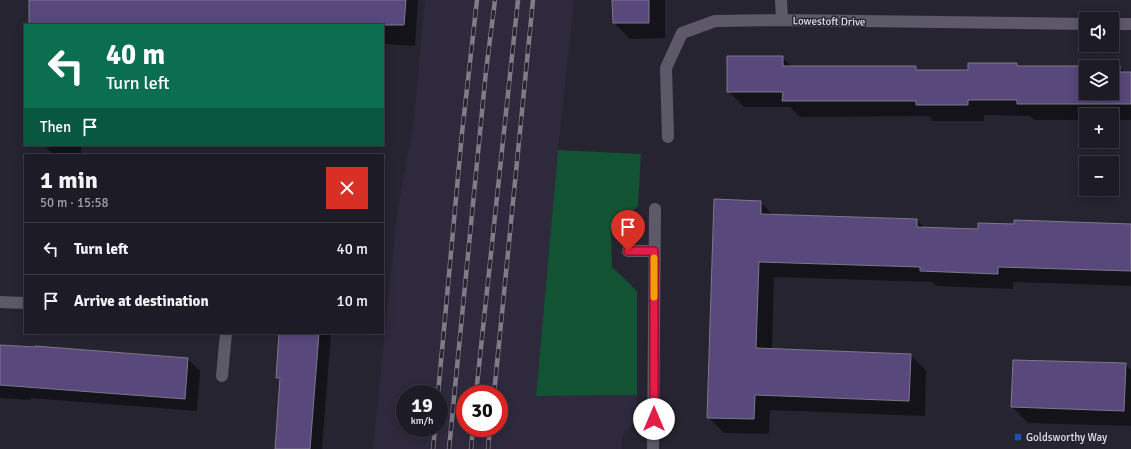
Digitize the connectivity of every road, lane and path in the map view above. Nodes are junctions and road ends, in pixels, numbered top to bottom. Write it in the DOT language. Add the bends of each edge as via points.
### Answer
graph roads {
  1 [pos="781,0"];
  2 [pos="782,20"];
  3 [pos="1079,24"];
  4 [pos="1119,24"];
  5 [pos="1131,24"];
  6 [pos="668,137"];
  7 [pos="655,209"];
  8 [pos="628,251"];
  9 [pos="654,251"];
  10 [pos="0,302"];
  11 [pos="24,303"];
  12 [pos="226,334"];
  13 [pos="222,376"];
  14 [pos="654,449"];
  1 -- 2 [label="street"];
  2 -- 3 [label="street, Lowestoft Drive"];
  2 -- 6 [label="street, Lowestoft Drive" via="715,21 682,33 666,68"];
  4 -- 5 [label="street"];
  7 -- 9 [label="street"];
  8 -- 9 [label="street"];
  9 -- 14 [label="street"];
  10 -- 11 [label="street"];
  12 -- 13 [label="street"];
}
